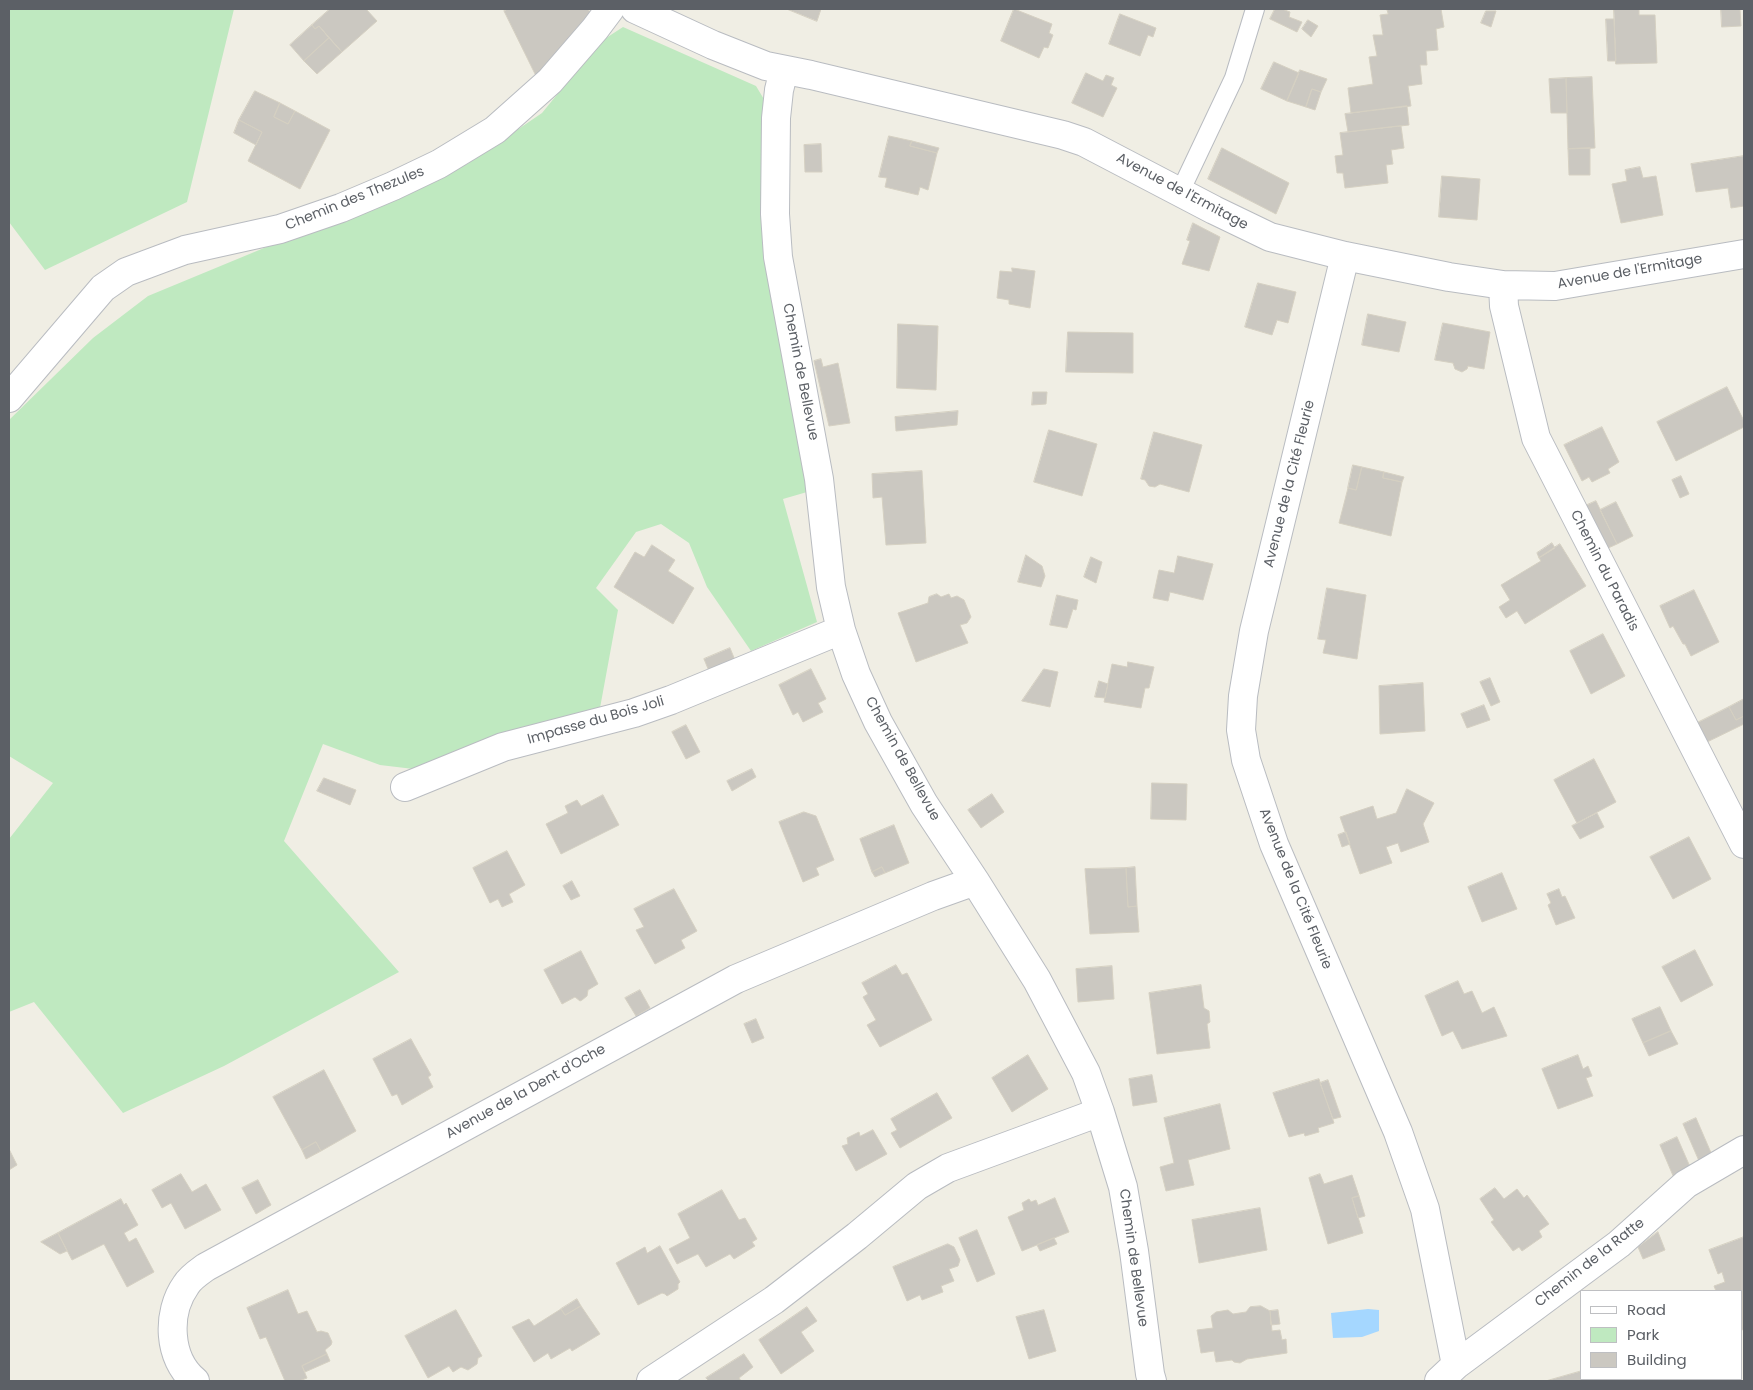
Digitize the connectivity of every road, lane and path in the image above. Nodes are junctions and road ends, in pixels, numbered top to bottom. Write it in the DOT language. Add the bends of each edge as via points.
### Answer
graph roads {
  1 [pos="610,9"];
  2 [pos="635,9"];
  3 [pos="1255,9"];
  4 [pos="784,70"];
  5 [pos="1180,192"];
  6 [pos="1744,254"];
  7 [pos="1345,256"];
  8 [pos="1503,285"];
  9 [pos="9,398"];
  10 [pos="841,630"];
  11 [pos="405,787"];
  12 [pos="1744,844"];
  13 [pos="975,881"];
  14 [pos="1100,1112"];
  15 [pos="1744,1150"];
  16 [pos="1447,1373"];
  17 [pos="195,1381"];
  18 [pos="650,1381"];
  19 [pos="1152,1381"];
  1 -- 9 [label="street, Chemin des Thezules" via="550,81 496,130 439,164 341,208 289,226 185,250 126,272 103,288"];
  2 -- 4 [label="street, Avenue de l'Ermitage" via="749,60"];
  3 -- 5 [label="lane" via="1234,78"];
  4 -- 5 [label="street, Avenue de l'Ermitage" via="1077,139"];
  4 -- 10 [label="street, Chemin de Bellevue" via="776,118 778,258 819,479 831,587"];
  5 -- 7 [label="street, Avenue de l'Ermitage" via="1270,237"];
  6 -- 8 [label="street, Avenue de l'Ermitage" via="1555,286"];
  7 -- 8 [label="street, Avenue de l'Ermitage"];
  7 -- 16 [label="street, Avenue de la Cité Fleurie" via="1254,631 1241,730 1246,760 1274,844 1398,1132 1425,1209"];
  8 -- 12 [label="street, Chemin du Paradis" via="1504,306 1536,438"];
  10 -- 11 [label="street, Impasse du Bois Joli" via="634,713 503,747"];
  10 -- 13 [label="street, Chemin de Bellevue" via="856,674 878,722 924,804"];
  13 -- 14 [label="street, Chemin de Bellevue" via="1037,980 1069,1039"];
  13 -- 17 [label="street, Avenue de la Dent d'Oche" via="736,979 206,1267 186,1284 178,1300 173,1326 174,1350"];
  14 -- 18 [label="street" via="948,1168 917,1186 774,1300"];
  14 -- 19 [label="street, Chemin de Bellevue" via="1123,1187"];
  15 -- 16 [label="street, Chemin de la Ratte" via="1686,1184 1619,1244"];
}
